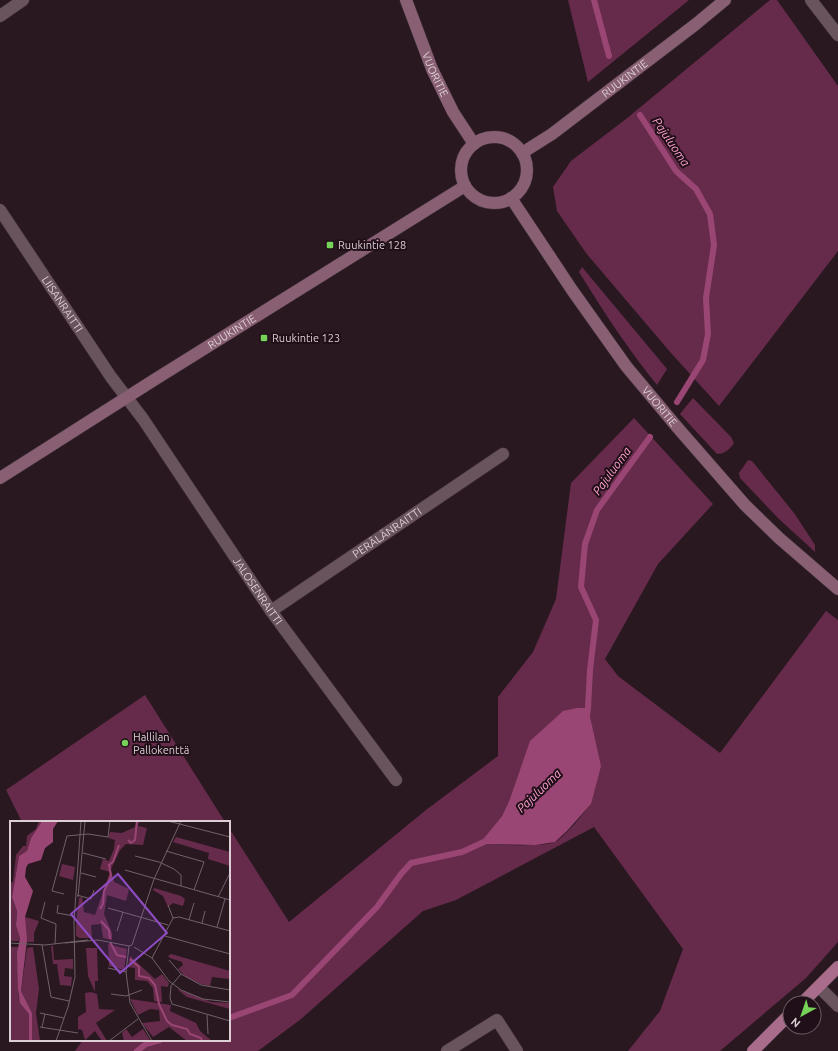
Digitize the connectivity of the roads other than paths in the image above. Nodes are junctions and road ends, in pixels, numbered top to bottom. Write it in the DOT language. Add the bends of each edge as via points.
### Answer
graph roads {
  1 [pos="23,0"];
  2 [pos="406,0"];
  3 [pos="725,0"];
  4 [pos="811,0"];
  5 [pos="0,16"];
  6 [pos="838,36"];
  7 [pos="474,144"];
  8 [pos="522,153"];
  9 [pos="465,186"];
  10 [pos="511,198"];
  11 [pos="0,210"];
  12 [pos="127,398"];
  13 [pos="503,454"];
  14 [pos="0,478"];
  15 [pos="838,589"];
  16 [pos="271,611"];
  17 [pos="396,780"];
  18 [pos="838,967"];
  19 [pos="819,987"];
  20 [pos="810,995"];
  21 [pos="838,1006"];
  22 [pos="782,1022"];
  23 [pos="447,1051"];
  24 [pos="517,1051"];
  25 [pos="753,1051"];
  1 -- 5 [label="street"];
  2 -- 7 [label="street, VUORITIE" via="432,69 453,112"];
  3 -- 8 [label="street, RUUKINTIE" via="552,134"];
  4 -- 6 [label="street"];
  7 -- 8 [label="street" via="494,137 505,139 515,144"];
  7 -- 9 [label="street" via="467,150 462,163"];
  8 -- 10 [label="street" via="526,162 524,182"];
  9 -- 10 [label="street" via="481,200 501,202"];
  9 -- 12 [label="street, RUUKINTIE"];
  10 -- 15 [label="street, VUORITIE" via="626,366 677,427 745,504 779,538"];
  11 -- 12 [label="street, LIISANRAITTI"];
  12 -- 14 [label="street, RUUKINTIE"];
  12 -- 16 [label="street, JALOSENRAITTI"];
  13 -- 16 [label="street, PERÄLÄNRAITTI"];
  16 -- 17 [label="street, JALOSENRAITTI"];
  18 -- 19 [label="main road"];
  19 -- 20 [label="main road"];
  19 -- 21 [label="street"];
  22 -- 25 [label="main road"];
  23 -- 24 [label="street" via="497,1020"];
}
